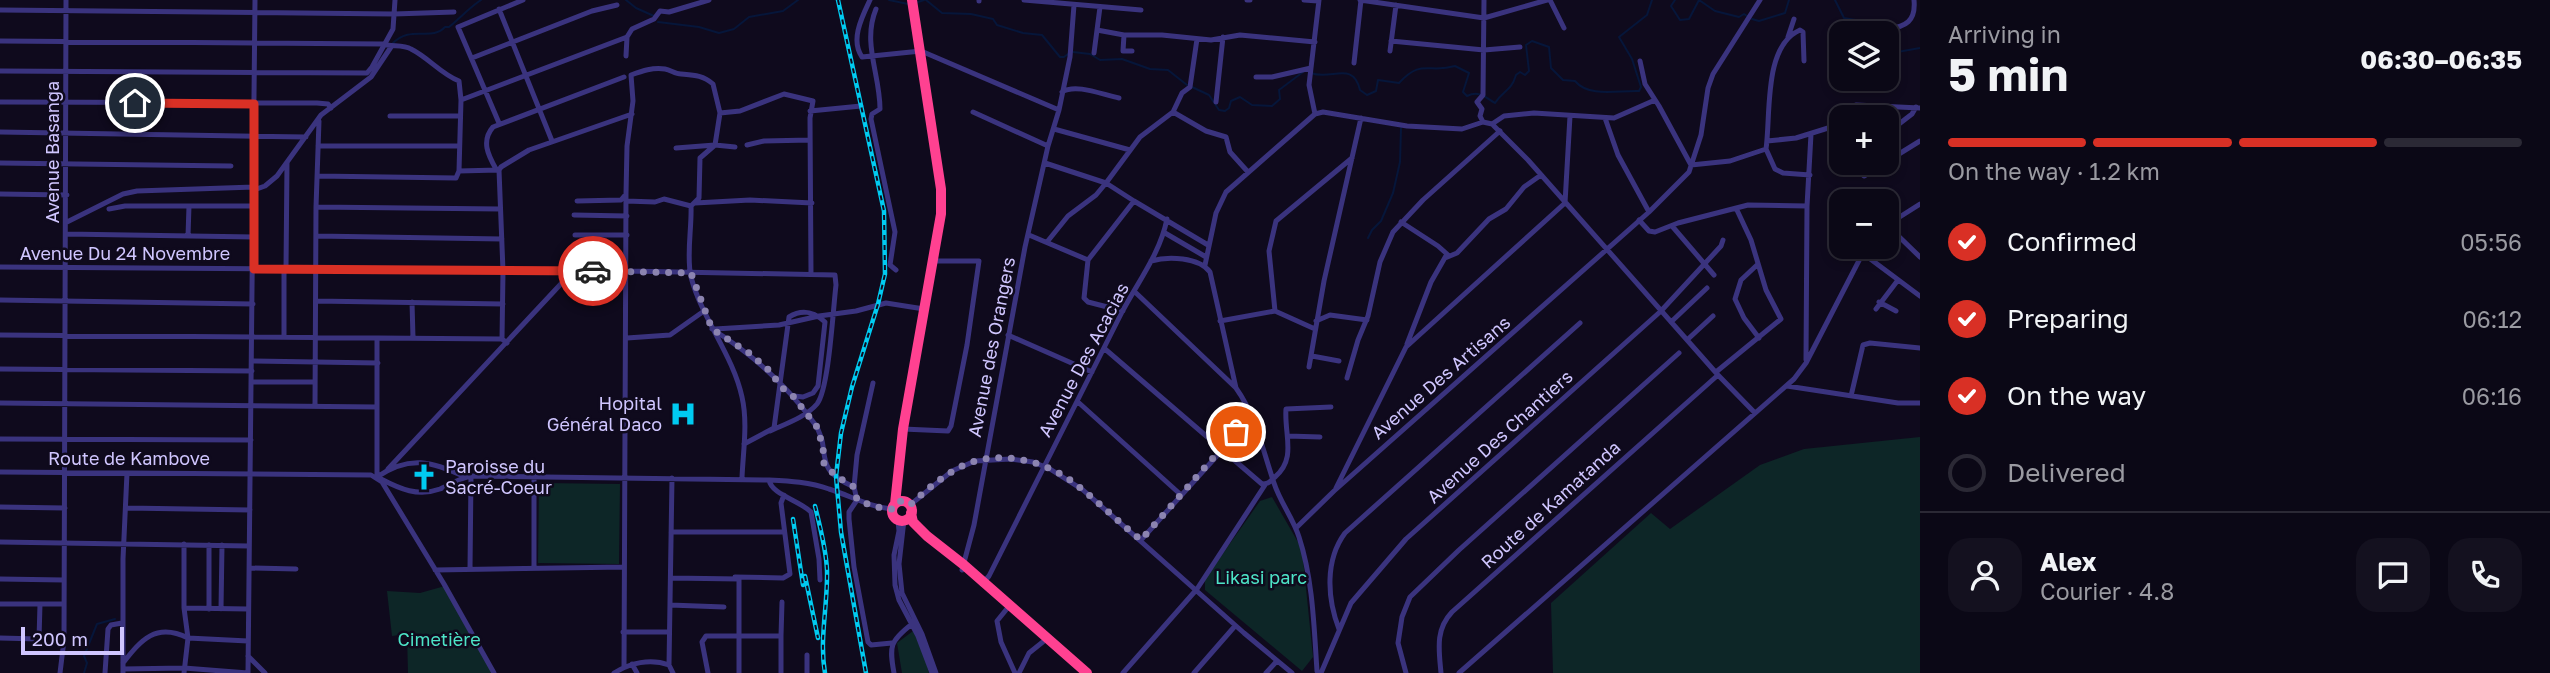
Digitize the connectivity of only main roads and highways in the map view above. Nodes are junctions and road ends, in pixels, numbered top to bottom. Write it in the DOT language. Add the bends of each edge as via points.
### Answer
graph roads {
  1 [pos="912,0"];
  2 [pos="900,475"];
  3 [pos="894,507"];
  4 [pos="906,514"];
  5 [pos="1008,606"];
  6 [pos="1080,673"];
  7 [pos="1087,673"];
  1 -- 2 [label="highway" via="941,214 903,429"];
  2 -- 3 [label="highway"];
  2 -- 4 [label="highway"];
  3 -- 4 [label="highway" via="893,516"];
  3 -- 4 [label="highway" via="901,501"];
  4 -- 5 [label="highway"];
  5 -- 6 [label="highway"];
  5 -- 7 [label="highway"];
}
